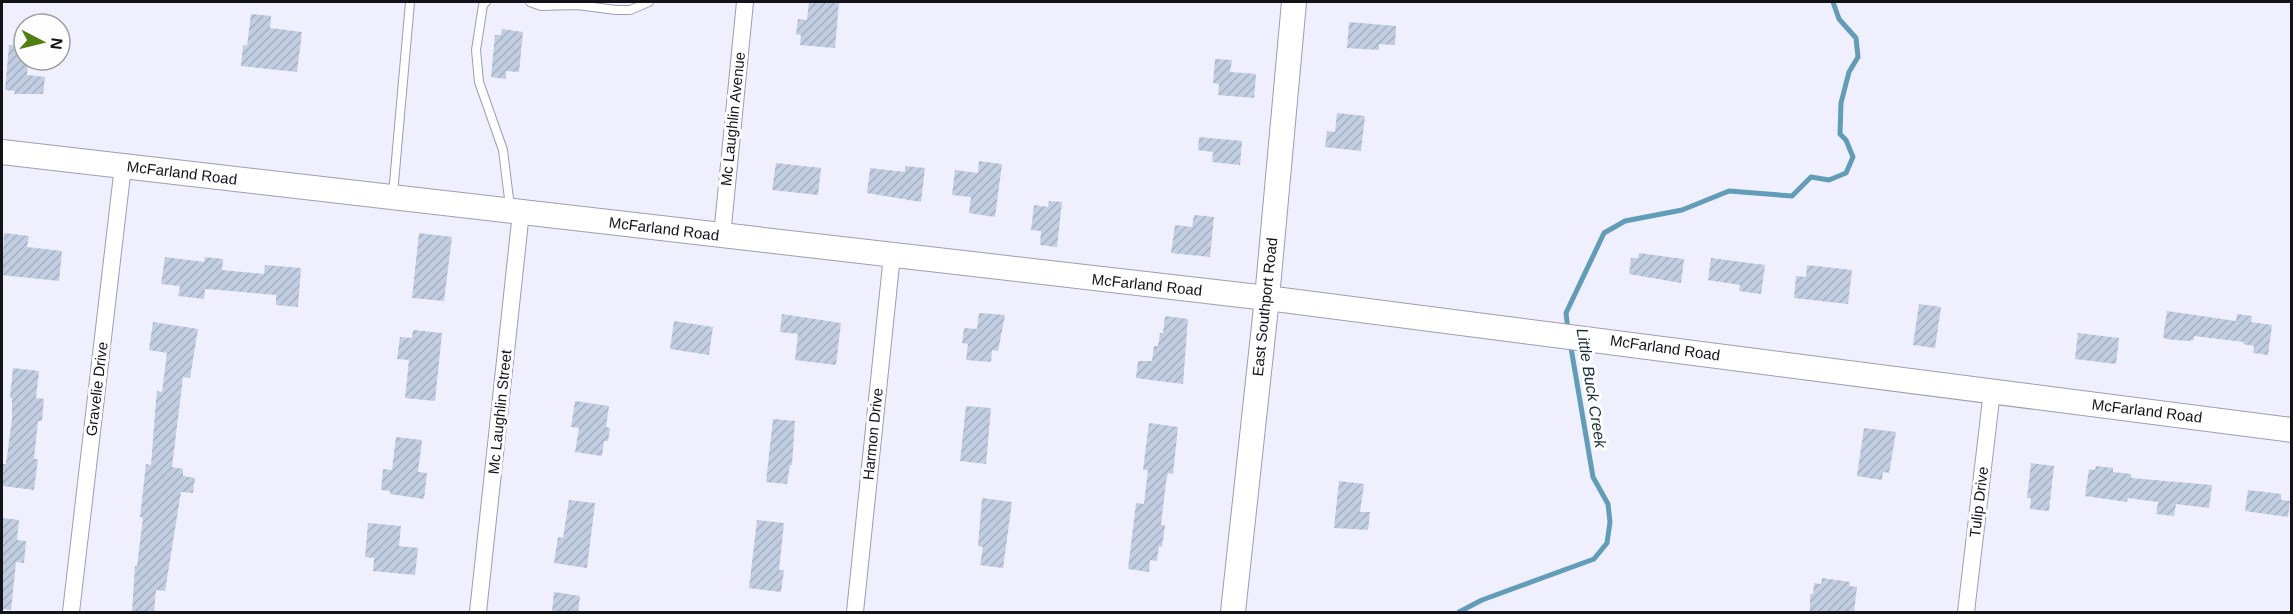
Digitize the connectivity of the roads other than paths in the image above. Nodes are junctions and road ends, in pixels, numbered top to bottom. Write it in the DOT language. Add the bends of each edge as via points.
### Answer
graph roads {
  1 [pos="410,2"];
  2 [pos="486,2"];
  3 [pos="530,2"];
  4 [pos="649,2"];
  5 [pos="745,2"];
  6 [pos="1294,2"];
  7 [pos="2,152"];
  8 [pos="123,166"];
  9 [pos="393,197"];
  10 [pos="516,212"];
  11 [pos="722,236"];
  12 [pos="892,255"];
  13 [pos="1267,298"];
  14 [pos="1992,392"];
  15 [pos="2292,430"];
  16 [pos="71,612"];
  17 [pos="478,612"];
  18 [pos="855,612"];
  19 [pos="1233,612"];
  20 [pos="1966,612"];
  1 -- 9 [label="lane"];
  2 -- 10 [label="lane" via="476,50 479,82 503,150"];
  3 -- 4 [label="lane" via="616,10 630,10"];
  5 -- 11 [label="street, Mc Laughlin Avenue"];
  6 -- 13 [label="street, East Southport Road"];
  7 -- 8 [label="street, McFarland Road"];
  8 -- 9 [label="street, McFarland Road"];
  8 -- 16 [label="street, Gravelie Drive"];
  9 -- 10 [label="street, McFarland Road"];
  10 -- 11 [label="street, McFarland Road"];
  10 -- 17 [label="street, Mc Laughlin Street"];
  11 -- 12 [label="street, McFarland Road"];
  12 -- 13 [label="street, McFarland Road"];
  12 -- 18 [label="street, Harmon Drive"];
  13 -- 14 [label="street, McFarland Road"];
  13 -- 19 [label="street, East Southport Road"];
  14 -- 15 [label="street, McFarland Road"];
  14 -- 20 [label="street, Tulip Drive"];
}
